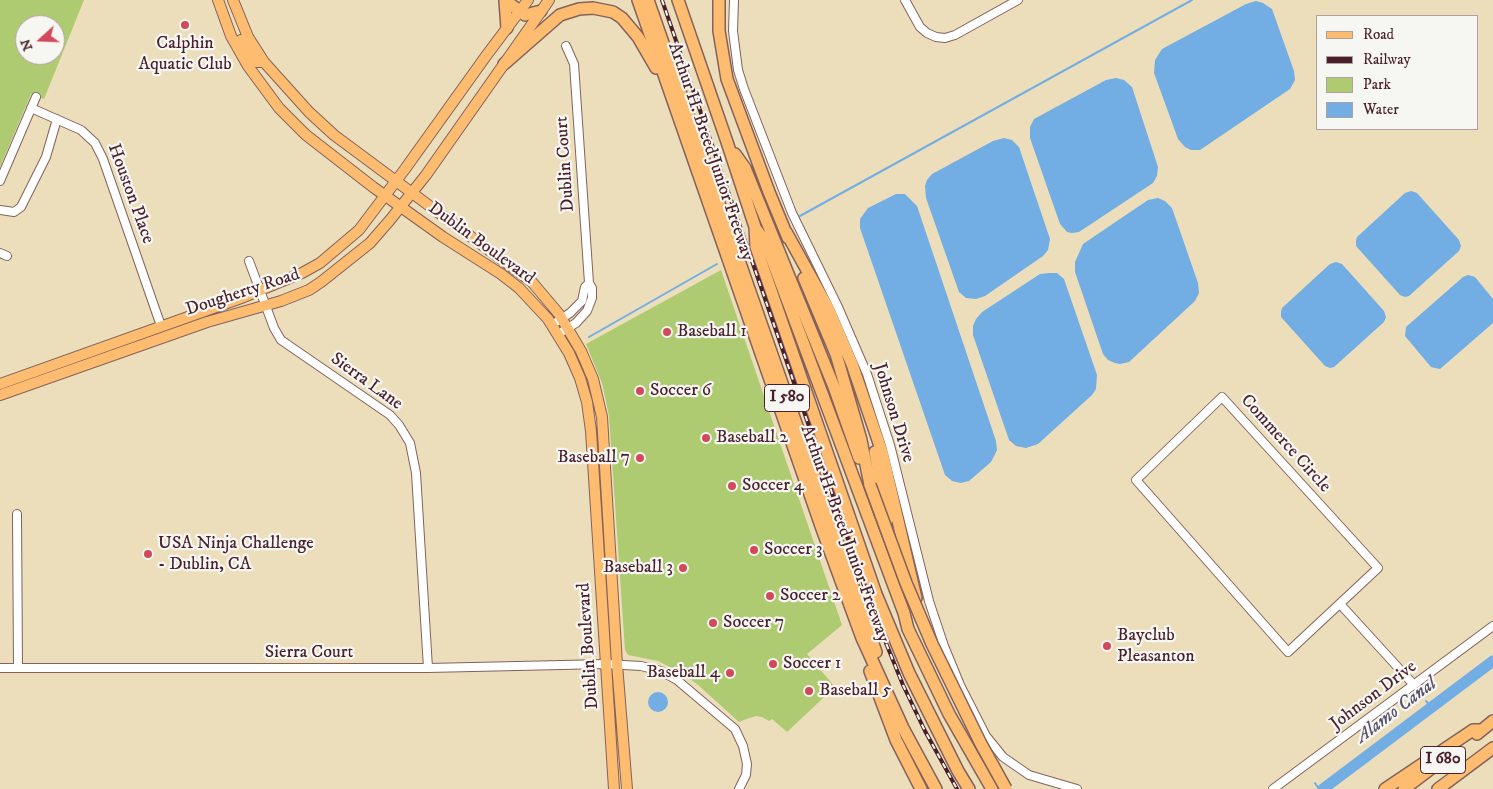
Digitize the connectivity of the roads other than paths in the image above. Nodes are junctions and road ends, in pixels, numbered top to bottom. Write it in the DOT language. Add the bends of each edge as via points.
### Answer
graph roads {
  1 [pos="218,0"];
  2 [pos="233,0"];
  3 [pos="505,0"];
  4 [pos="528,0"];
  5 [pos="549,0"];
  6 [pos="633,0"];
  7 [pos="638,0"];
  8 [pos="648,0"];
  9 [pos="678,0"];
  10 [pos="719,0"];
  11 [pos="734,0"];
  12 [pos="905,0"];
  13 [pos="1018,0"];
  14 [pos="520,11"];
  15 [pos="542,11"];
  16 [pos="507,28"];
  17 [pos="231,36"];
  18 [pos="653,43"];
  19 [pos="566,46"];
  20 [pos="264,62"];
  21 [pos="504,64"];
  22 [pos="666,81"];
  23 [pos="36,97"];
  24 [pos="31,108"];
  25 [pos="57,119"];
  26 [pos="728,142"];
  27 [pos="0,181"];
  28 [pos="396,181"];
  29 [pos="412,192"];
  30 [pos="385,196"];
  31 [pos="401,207"];
  32 [pos="0,210"];
  33 [pos="755,227"];
  34 [pos="786,232"];
  35 [pos="249,261"];
  36 [pos="589,283"];
  37 [pos="260,291"];
  38 [pos="266,305"];
  39 [pos="201,312"];
  40 [pos="561,318"];
  41 [pos="552,325"];
  42 [pos="161,326"];
  43 [pos="568,328"];
  44 [pos="175,333"];
  45 [pos="558,335"];
  46 [pos="102,347"];
  47 [pos="68,371"];
  48 [pos="0,384"];
  49 [pos="0,396"];
  50 [pos="871,423"];
  51 [pos="857,441"];
  52 [pos="592,446"];
  53 [pos="607,488"];
  54 [pos="17,514"];
  55 [pos="1340,604"];
  56 [pos="907,614"];
  57 [pos="1493,626"];
  58 [pos="862,638"];
  59 [pos="606,664"];
  60 [pos="617,664"];
  61 [pos="0,668"];
  62 [pos="18,668"];
  63 [pos="428,668"];
  64 [pos="1414,685"];
  65 [pos="1493,721"];
  66 [pos="1481,730"];
  67 [pos="1493,748"];
  68 [pos="1462,771"];
  69 [pos="614,789"];
  70 [pos="627,789"];
  71 [pos="739,789"];
  72 [pos="921,789"];
  73 [pos="938,789"];
  74 [pos="969,789"];
  75 [pos="992,789"];
  76 [pos="999,789"];
  77 [pos="1006,789"];
  78 [pos="1077,789"];
  79 [pos="1273,789"];
  80 [pos="1385,789"];
  81 [pos="1404,789"];
  82 [pos="1438,789"];
  83 [pos="1451,789"];
  1 -- 17 [label="main road, Dublin Boulevard"];
  2 -- 20 [label="main road, Dublin Boulevard" via="248,37"];
  3 -- 14 [label="highway"];
  3 -- 16 [label="highway"];
  4 -- 14 [label="main road, Dougherty Road"];
  5 -- 15 [label="main road, Dougherty Road"];
  6 -- 18 [label="highway"];
  7 -- 18 [label="highway, Arthur H. Breed Junior Freeway / I 580"];
  8 -- 73 [label="highway, I 580" via="870,636 894,695 937,780"];
  9 -- 26 [label="highway, Arthur H. Breed Junior Freeway / I 580"];
  10 -- 34 [label="highway" via="719,32 727,78"];
  11 -- 78 [label="street, Johnson Drive" via="733,31 744,89 792,213 867,374 890,445 929,601 960,685 986,736 1003,758 1029,775"];
  12 -- 13 [label="street" via="920,27 931,35 945,38"];
  14 -- 15 [label="highway" via="525,15"];
  14 -- 16 [label="main road, Dougherty Road"];
  15 -- 21 [label="main road, Dougherty Road"];
  16 -- 28 [label="main road, Dougherty Road"];
  17 -- 20 [label="main road" via="240,38 255,62"];
  17 -- 30 [label="main road, Dublin Boulevard" via="255,77 279,108 306,135"];
  18 -- 22 [label="highway, Arthur H. Breed Junior Freeway / I 580"];
  19 -- 36 [label="street, Dublin Court" via="574,64"];
  20 -- 28 [label="main road, Dublin Boulevard" via="308,112"];
  21 -- 22 [label="highway" via="560,15 579,9 601,9 622,18"];
  21 -- 29 [label="main road, Dougherty Road"];
  22 -- 58 [label="highway, Arthur H. Breed Junior Freeway / I 580"];
  23 -- 24 [label="street"];
  24 -- 25 [label="street, Houston Place"];
  24 -- 27 [label="street"];
  25 -- 32 [label="street" via="46,157 22,207 14,212"];
  25 -- 42 [label="street, Houston Place" via="81,130 101,153"];
  26 -- 33 [label="highway, Arthur H. Breed Junior Freeway / I 580"];
  26 -- 51 [label="highway" via="745,168"];
  28 -- 29 [label="main road, Dublin Boulevard"];
  28 -- 30 [label="main road, Dougherty Road"];
  29 -- 31 [label="main road, Dougherty Road"];
  29 -- 40 [label="main road, Dublin Boulevard" via="532,282"];
  30 -- 31 [label="main road, Dublin Boulevard"];
  30 -- 37 [label="main road, Dougherty Road" via="359,230 320,263"];
  31 -- 38 [label="main road, Dougherty Road" via="370,243 338,270 309,290"];
  31 -- 41 [label="main road, Dublin Boulevard" via="513,283"];
  33 -- 56 [label="highway" via="766,243"];
  33 -- 74 [label="highway, Arthur H. Breed Junior Freeway / I 580" via="756,247 876,594 909,673"];
  34 -- 50 [label="highway" via="840,335"];
  34 -- 51 [label="highway" via="836,354"];
  35 -- 37 [label="street, Sierra Lane"];
  36 -- 40 [label="street" via="582,301"];
  36 -- 43 [label="street, Dublin Court" via="592,298 587,311"];
  37 -- 38 [label="street, Sierra Lane"];
  37 -- 39 [label="main road, Dougherty Road"];
  38 -- 44 [label="main road, Dougherty Road"];
  38 -- 63 [label="street, Sierra Lane" via="281,340 390,415 410,444 416,473"];
  39 -- 42 [label="main road, Dougherty Road"];
  39 -- 44 [label="main road" via="196,320 183,325"];
  40 -- 41 [label="street"];
  40 -- 43 [label="main road, Dublin Boulevard"];
  41 -- 45 [label="main road, Dublin Boulevard"];
  42 -- 46 [label="main road, Dougherty Road"];
  43 -- 45 [label="street, Dublin Court"];
  43 -- 53 [label="main road, Dublin Boulevard" via="586,362 596,391 602,417"];
  44 -- 47 [label="main road, Dougherty Road"];
  45 -- 52 [label="main road, Dublin Boulevard" via="580,378"];
  46 -- 47 [label="main road" via="99,355 79,362"];
  46 -- 48 [label="main road, Dougherty Road"];
  47 -- 49 [label="main road, Dougherty Road"];
  50 -- 56 [label="highway" via="884,509"];
  50 -- 76 [label="highway" via="882,452 917,603 934,656"];
  51 -- 77 [label="highway, bridge" via="906,584 980,744"];
  52 -- 53 [label="main road" via="599,449 601,486"];
  52 -- 59 [label="main road, Dublin Boulevard"];
  53 -- 60 [label="main road, Dublin Boulevard"];
  54 -- 62 [label="street"];
  55 -- 55 [label="street, Commerce Circle" via="1378,568 1222,397 1136,480 1288,652"];
  55 -- 64 [label="street"];
  56 -- 75 [label="highway" via="908,629 949,714"];
  57 -- 64 [label="street, Johnson Drive"];
  58 -- 72 [label="highway" via="879,698"];
  58 -- 73 [label="highway, Arthur H. Breed Junior Freeway / I 580" via="903,728"];
  59 -- 60 [label="street, Sierra Court"];
  59 -- 63 [label="street, Sierra Court"];
  59 -- 69 [label="main road, Dublin Boulevard"];
  60 -- 70 [label="main road, Dublin Boulevard"];
  60 -- 71 [label="street, Sierra Court" via="641,666 672,677 735,729 744,746 747,764"];
  61 -- 62 [label="street, Sierra Court"];
  62 -- 63 [label="street, Sierra Court"];
  64 -- 79 [label="street, Johnson Drive"];
  65 -- 66 [label="highway, I 680"];
  66 -- 80 [label="highway" via="1473,730"];
  66 -- 81 [label="highway, I 680"];
  67 -- 68 [label="highway, I 680"];
  68 -- 82 [label="highway, I 680"];
  68 -- 83 [label="highway" via="1459,782"];
}
